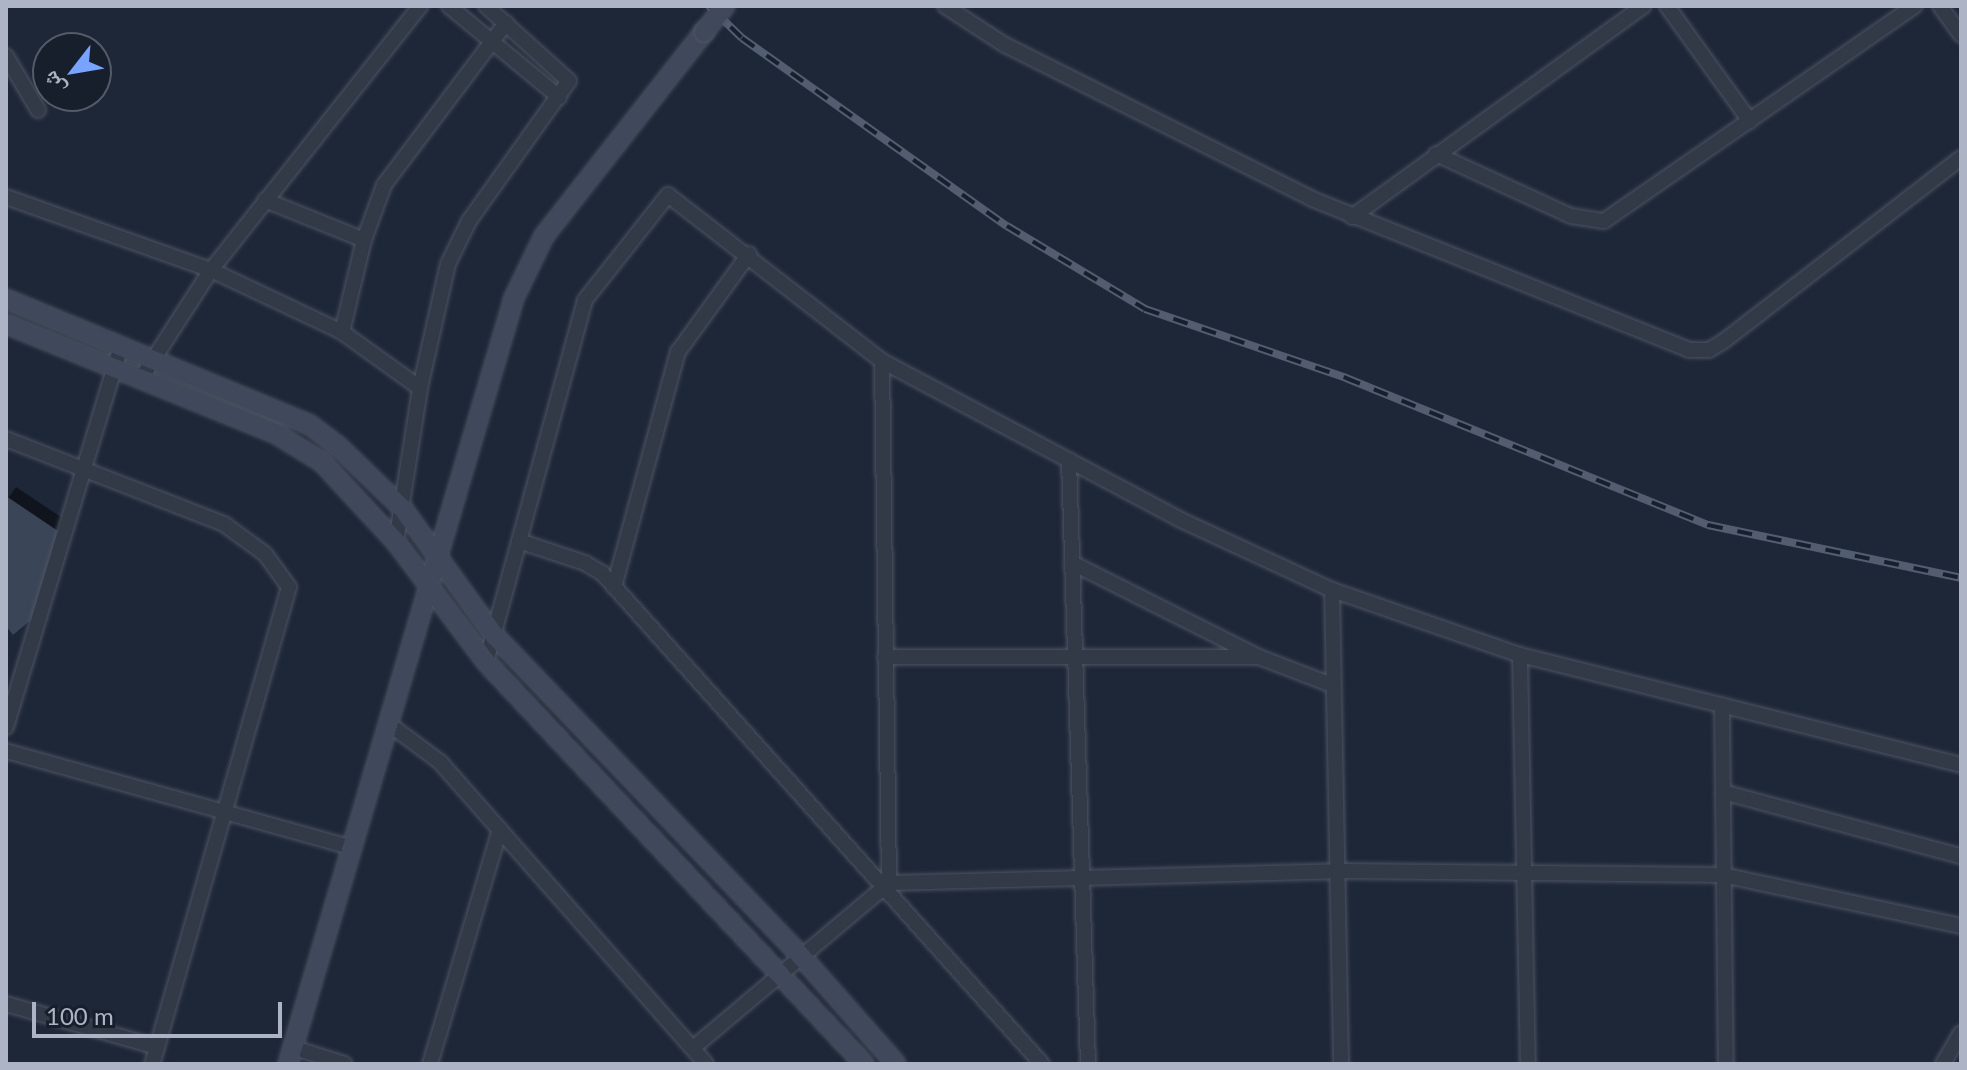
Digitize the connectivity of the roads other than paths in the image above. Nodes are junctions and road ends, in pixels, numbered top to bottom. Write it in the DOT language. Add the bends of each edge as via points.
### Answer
graph roads {
  1 [pos="420,6"];
  2 [pos="449,6"];
  3 [pos="486,6"];
  4 [pos="725,6"];
  5 [pos="945,6"];
  6 [pos="1644,6"];
  7 [pos="1667,6"];
  8 [pos="1915,6"];
  9 [pos="1940,6"];
  10 [pos="506,23"];
  11 [pos="1961,35"];
  12 [pos="492,42"];
  13 [pos="6,56"];
  14 [pos="559,97"];
  15 [pos="32,100"];
  16 [pos="1750,121"];
  17 [pos="1436,154"];
  18 [pos="1961,158"];
  19 [pos="6,197"];
  20 [pos="265,200"];
  21 [pos="1352,217"];
  22 [pos="364,240"];
  23 [pos="749,254"];
  24 [pos="211,270"];
  25 [pos="6,299"];
  26 [pos="6,324"];
  27 [pos="342,332"];
  28 [pos="121,345"];
  29 [pos="155,357"];
  30 [pos="882,361"];
  31 [pos="115,368"];
  32 [pos="142,377"];
  33 [pos="420,388"];
  34 [pos="6,439"];
  35 [pos="1069,460"];
  36 [pos="82,469"];
  37 [pos="403,509"];
  38 [pos="519,541"];
  39 [pos="396,542"];
  40 [pos="439,559"];
  41 [pos="1072,563"];
  42 [pos="614,587"];
  43 [pos="430,589"];
  44 [pos="1332,590"];
  45 [pos="495,636"];
  46 [pos="1520,655"];
  47 [pos="885,657"];
  48 [pos="1077,657"];
  49 [pos="1259,657"];
  50 [pos="486,662"];
  51 [pos="1332,685"];
  52 [pos="11,686"];
  53 [pos="1722,705"];
  54 [pos="389,724"];
  55 [pos="6,727"];
  56 [pos="6,751"];
  57 [pos="1961,765"];
  58 [pos="1723,792"];
  59 [pos="228,811"];
  60 [pos="500,829"];
  61 [pos="349,847"];
  62 [pos="1961,856"];
  63 [pos="1338,871"];
  64 [pos="1523,872"];
  65 [pos="1723,875"];
  66 [pos="1078,876"];
  67 [pos="886,886"];
  68 [pos="1961,926"];
  69 [pos="800,955"];
  70 [pos="780,972"];
  71 [pos="6,1004"];
  72 [pos="1961,1033"];
  73 [pos="157,1047"];
  74 [pos="693,1048"];
  75 [pos="291,1056"];
  76 [pos="152,1064"];
  77 [pos="345,1064"];
  78 [pos="430,1064"];
  79 [pos="706,1064"];
  80 [pos="864,1064"];
  81 [pos="896,1064"];
  82 [pos="1042,1064"];
  83 [pos="1088,1064"];
  84 [pos="1341,1064"];
  85 [pos="1528,1064"];
  86 [pos="1726,1064"];
  87 [pos="1943,1064"];
  1 -- 20 [label="street"];
  2 -- 12 [label="street"];
  3 -- 10 [label="street"];
  4 -- 40 [label="street, bridge" via="534,254 491,363"];
  5 -- 21 [label="street" via="1069,78"];
  6 -- 17 [label="street"];
  7 -- 16 [label="street"];
  8 -- 16 [label="street"];
  9 -- 11 [label="street"];
  10 -- 12 [label="street"];
  10 -- 14 [label="street" via="566,76 567,86"];
  12 -- 14 [label="street"];
  12 -- 22 [label="street" via="384,185"];
  13 -- 15 [label="street"];
  14 -- 33 [label="street" via="455,247"];
  16 -- 17 [label="street" via="1604,221 1571,216"];
  17 -- 21 [label="street"];
  18 -- 21 [label="street" via="1709,350 1689,350"];
  19 -- 24 [label="street"];
  20 -- 22 [label="street"];
  20 -- 24 [label="street"];
  22 -- 27 [label="street"];
  23 -- 30 [label="street"];
  23 -- 38 [label="street" via="675,196 661,199 585,300"];
  23 -- 42 [label="street" via="678,352"];
  24 -- 27 [label="street"];
  24 -- 29 [label="street"];
  25 -- 28 [label="street"];
  26 -- 31 [label="street"];
  27 -- 33 [label="street"];
  28 -- 29 [label="street"];
  28 -- 31 [label="street"];
  29 -- 32 [label="street"];
  29 -- 37 [label="street" via="310,425"];
  30 -- 35 [label="street"];
  30 -- 47 [label="street"];
  31 -- 32 [label="street"];
  31 -- 36 [label="street"];
  32 -- 39 [label="street" via="302,448 322,462"];
  33 -- 37 [label="street"];
  34 -- 36 [label="street"];
  35 -- 41 [label="street"];
  35 -- 44 [label="street"];
  36 -- 52 [label="street"];
  36 -- 59 [label="street" via="243,535 289,587"];
  37 -- 39 [label="street"];
  37 -- 40 [label="street"];
  38 -- 42 [label="street" via="585,563"];
  38 -- 45 [label="street"];
  39 -- 43 [label="street"];
  40 -- 43 [label="street"];
  40 -- 45 [label="street"];
  41 -- 48 [label="street"];
  41 -- 49 [label="street"];
  42 -- 67 [label="street"];
  43 -- 50 [label="street"];
  43 -- 54 [label="street"];
  44 -- 46 [label="street"];
  44 -- 51 [label="street"];
  45 -- 50 [label="street"];
  45 -- 69 [label="street"];
  46 -- 53 [label="street"];
  46 -- 64 [label="street"];
  47 -- 48 [label="street"];
  47 -- 67 [label="street"];
  48 -- 49 [label="street"];
  48 -- 66 [label="street"];
  49 -- 51 [label="street"];
  50 -- 70 [label="street"];
  51 -- 63 [label="street"];
  52 -- 55 [label="street"];
  53 -- 57 [label="street"];
  53 -- 58 [label="street"];
  54 -- 60 [label="street" via="440,762"];
  54 -- 61 [label="street"];
  56 -- 59 [label="street"];
  58 -- 62 [label="street"];
  58 -- 65 [label="street"];
  59 -- 61 [label="street"];
  59 -- 73 [label="street"];
  60 -- 74 [label="street"];
  60 -- 78 [label="street"];
  61 -- 75 [label="street"];
  63 -- 64 [label="street"];
  63 -- 66 [label="street"];
  63 -- 84 [label="street"];
  64 -- 65 [label="street"];
  64 -- 85 [label="street"];
  65 -- 68 [label="street"];
  65 -- 86 [label="street"];
  66 -- 67 [label="street"];
  66 -- 83 [label="street"];
  67 -- 69 [label="street"];
  67 -- 82 [label="street"];
  69 -- 70 [label="street"];
  69 -- 81 [label="street"];
  70 -- 74 [label="street"];
  70 -- 80 [label="street"];
  71 -- 73 [label="street"];
  72 -- 87 [label="street"];
  73 -- 76 [label="street"];
  74 -- 79 [label="street"];
  75 -- 77 [label="street"];
}
